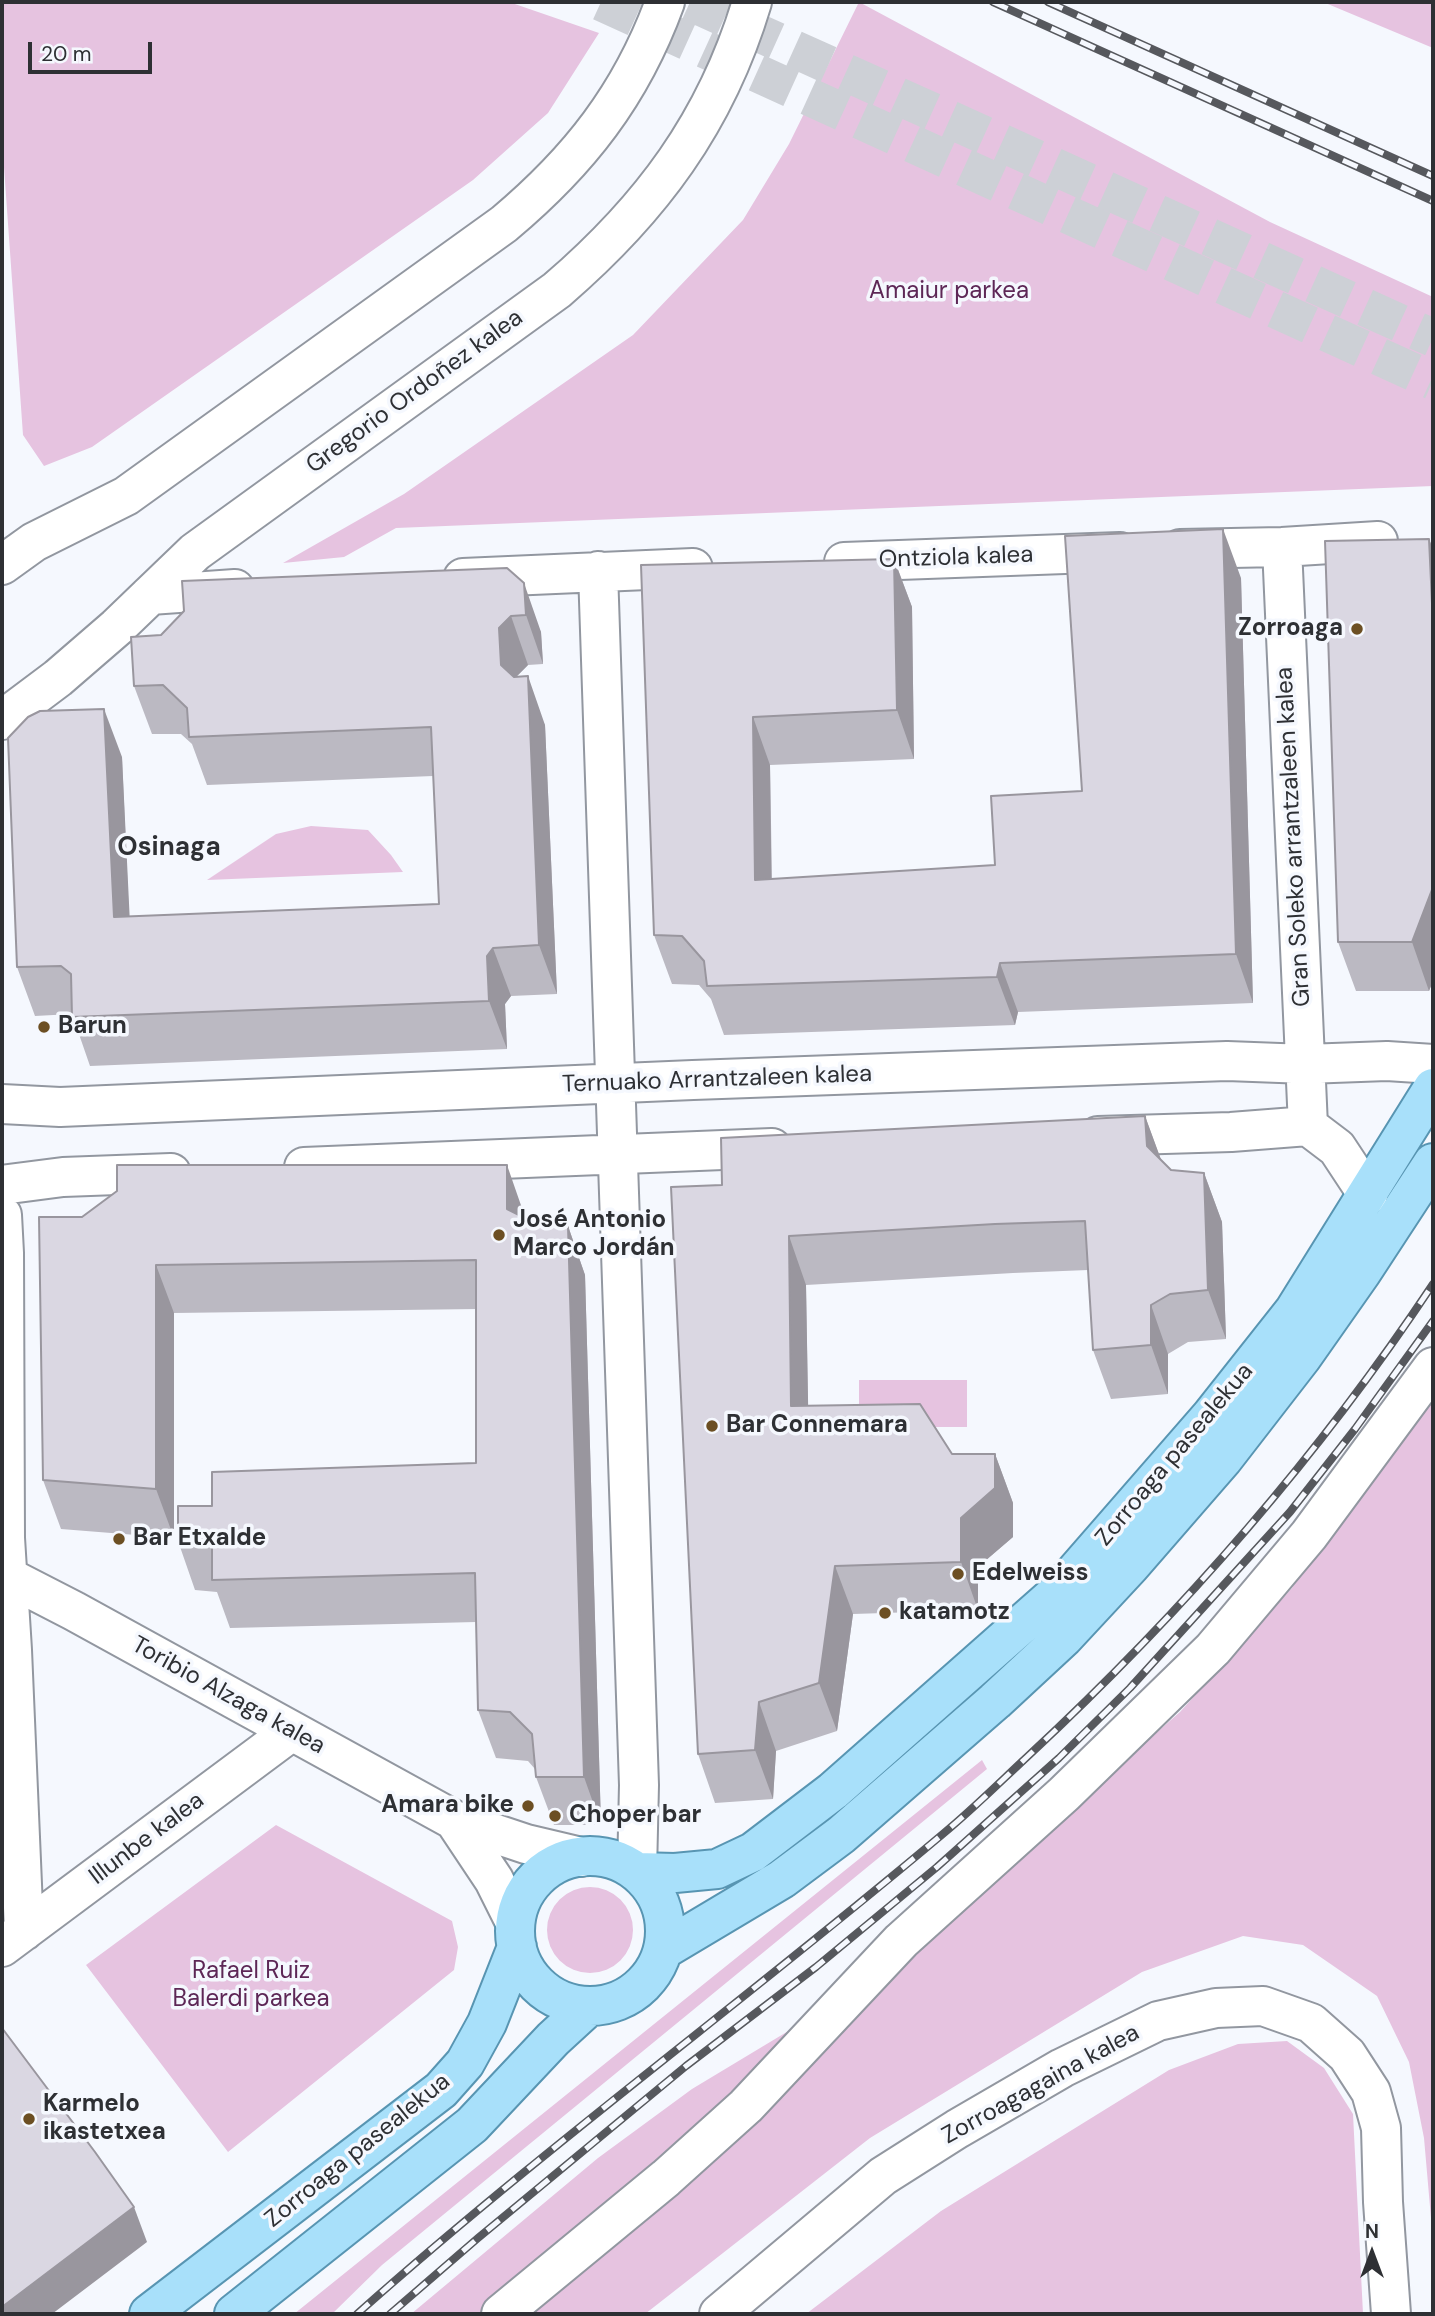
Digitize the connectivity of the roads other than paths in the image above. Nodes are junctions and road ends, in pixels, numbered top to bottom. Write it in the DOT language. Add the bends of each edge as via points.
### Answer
graph roads {
  1 [pos="665,2"];
  2 [pos="752,2"];
  3 [pos="18,536"];
  4 [pos="1413,540"];
  5 [pos="1282,547"];
  6 [pos="806,564"];
  7 [pos="2,565"];
  8 [pos="723,567"];
  9 [pos="598,571"];
  10 [pos="430,580"];
  11 [pos="267,588"];
  12 [pos="150,596"];
  13 [pos="2,720"];
  14 [pos="1306,1064"];
  15 [pos="1433,1064"];
  16 [pos="615,1085"];
  17 [pos="1433,1088"];
  18 [pos="2,1104"];
  19 [pos="1308,1126"];
  20 [pos="1067,1138"];
  21 [pos="807,1147"];
  22 [pos="618,1154"];
  23 [pos="1433,1163"];
  24 [pos="267,1169"];
  25 [pos="199,1172"];
  26 [pos="2,1185"];
  27 [pos="1368,1195"];
  28 [pos="2,1215"];
  29 [pos="1433,1367"];
  30 [pos="4,1576"];
  31 [pos="292,1731"];
  32 [pos="454,1820"];
  33 [pos="581,1857"];
  34 [pos="637,1872"];
  35 [pos="516,1935"];
  36 [pos="13,1939"];
  37 [pos="663,1950"];
  38 [pos="589,2006"];
  39 [pos="149,2314"];
  40 [pos="234,2314"];
  41 [pos="501,2314"];
  42 [pos="719,2314"];
  43 [pos="1391,2314"];
  1 -- 3 [label="street" via="626,87 600,126 572,162 503,225 126,496"];
  2 -- 12 [label="street, Gregorio Ordoñez kalea" via="725,77 700,125 636,214 598,254 557,290 195,552"];
  3 -- 7 [label="street"];
  4 -- 5 [label="street, Ontziola kalea"];
  5 -- 6 [label="street, Ontziola kalea"];
  5 -- 14 [label="street, Gran Soleko arrantzaleen kalea"];
  8 -- 9 [label="street"];
  9 -- 10 [label="street"];
  9 -- 16 [label="street"];
  11 -- 12 [label="street"];
  12 -- 13 [label="street, Gregorio Ordoñez kalea" via="58,678"];
  14 -- 15 [label="street, Ternuako Arrantzaleen kalea"];
  14 -- 16 [label="street, Ternuako Arrantzaleen kalea" via="1213,1062"];
  14 -- 19 [label="street, Gran Soleko arrantzaleen kalea"];
  16 -- 18 [label="street, Ternuako Arrantzaleen kalea" via="60,1107"];
  16 -- 22 [label="street"];
  17 -- 27 [label="main road, Zorroaga pasealekua"];
  19 -- 20 [label="street"];
  19 -- 27 [label="street" via="1337,1148"];
  21 -- 22 [label="street"];
  22 -- 24 [label="street"];
  22 -- 34 [label="street" via="639,1785"];
  23 -- 37 [label="main road, Zorroaga pasealekua" via="1309,1347 1223,1459 1063,1637 841,1835 782,1879"];
  25 -- 26 [label="street" via="63,1177"];
  27 -- 34 [label="main road, Zorroaga pasealekua" via="1294,1311 1211,1416 1056,1594 834,1791 753,1852 717,1869"];
  28 -- 30 [label="street"];
  29 -- 41 [label="street" via="1309,1535 1213,1649 901,1941 746,2106"];
  30 -- 31 [label="street, Toribio Alzaga kalea"];
  30 -- 36 [label="street" via="12,1650"];
  31 -- 32 [label="street, Toribio Alzaga kalea"];
  31 -- 36 [label="street, Illunbe kalea"];
  32 -- 33 [label="street, Toribio Alzaga kalea"];
  32 -- 35 [label="street, Toribio Alzaga kalea" via="494,1881"];
  33 -- 34 [label="main road" via="620,1862"];
  33 -- 35 [label="main road" via="557,1864 537,1878 522,1898"];
  34 -- 37 [label="main road" via="652,1887 662,1908"];
  35 -- 38 [label="main road" via="526,1971 542,1990 564,2002"];
  35 -- 39 [label="main road, Zorroaga pasealekua" via="487,2024 465,2063 442,2090"];
  37 -- 38 [label="main road" via="653,1973 636,1991 614,2003"];
  38 -- 40 [label="main road, Zorroaga pasealekua" via="472,2125"];
  42 -- 43 [label="street, Zorroagagaina kalea" via="883,2176 1062,2068 1158,2021 1216,2008 1263,2006 1311,2024 1347,2054 1371,2092 1381,2128"];
}
